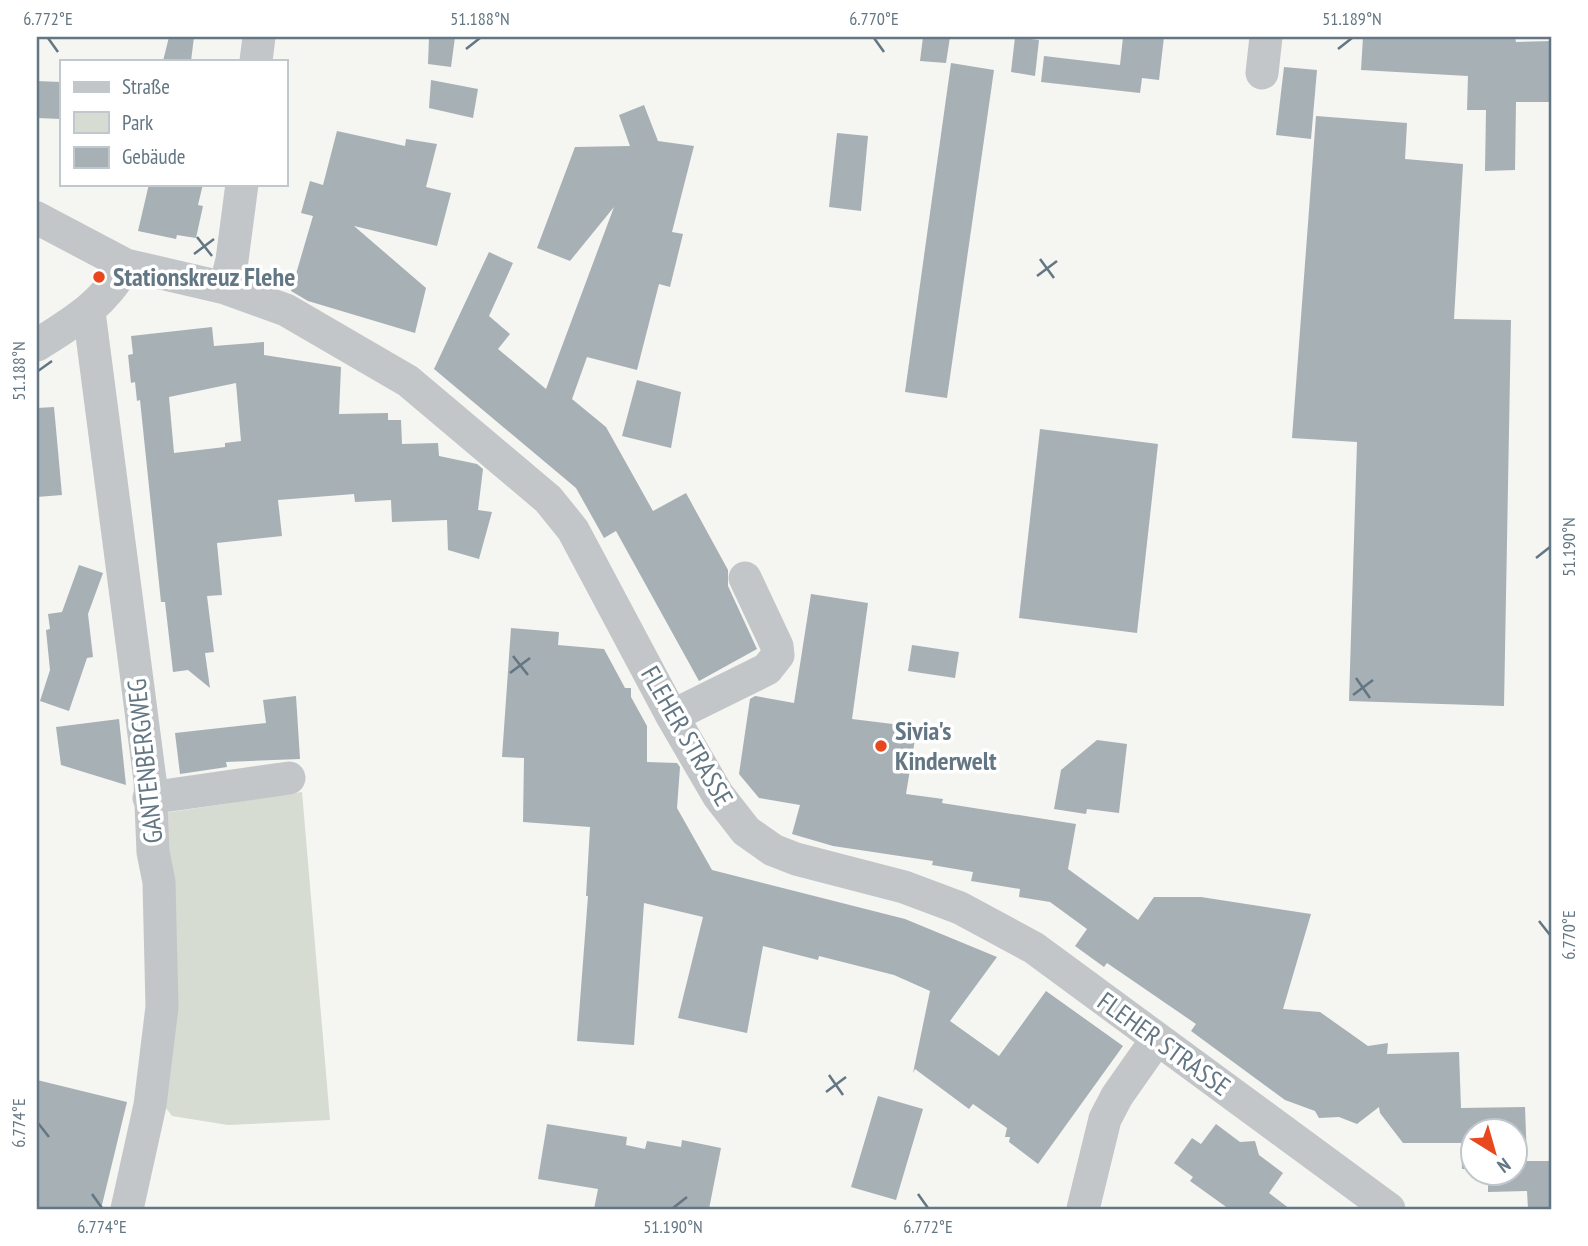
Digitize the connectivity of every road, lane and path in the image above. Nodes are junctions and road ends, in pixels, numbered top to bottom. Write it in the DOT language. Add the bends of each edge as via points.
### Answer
graph roads {
  1 [pos="259,37"];
  2 [pos="1266,37"];
  3 [pos="256,60"];
  4 [pos="1262,73"];
  5 [pos="242,186"];
  6 [pos="37,218"];
  7 [pos="126,265"];
  8 [pos="225,288"];
  9 [pos="89,312"];
  10 [pos="37,345"];
  11 [pos="745,578"];
  12 [pos="672,716"];
  13 [pos="289,778"];
  14 [pos="149,798"];
  15 [pos="1157,1039"];
  16 [pos="127,1209"];
  17 [pos="1083,1209"];
  18 [pos="1389,1209"];
  1 -- 3 [label="street"];
  2 -- 4 [label="street"];
  5 -- 8 [label="street"];
  6 -- 7 [label="street, FLEHER STRASSE"];
  7 -- 8 [label="street, FLEHER STRASSE"];
  7 -- 9 [label="street" via="112,290"];
  8 -- 12 [label="street, FLEHER STRASSE" via="286,310 408,381 548,499 573,530"];
  9 -- 10 [label="street"];
  9 -- 14 [label="street, GANTENBERGWEG"];
  11 -- 12 [label="street" via="778,655 767,670"];
  12 -- 15 [label="street, FLEHER STRASSE" via="718,795 761,843 796,859 904,887 971,913 1034,948"];
  13 -- 14 [label="street"];
  14 -- 16 [label="street, GANTENBERGWEG" via="159,882 162,1007 146,1124"];
  15 -- 17 [label="street" via="1105,1119"];
  15 -- 18 [label="street, FLEHER STRASSE"];
}
